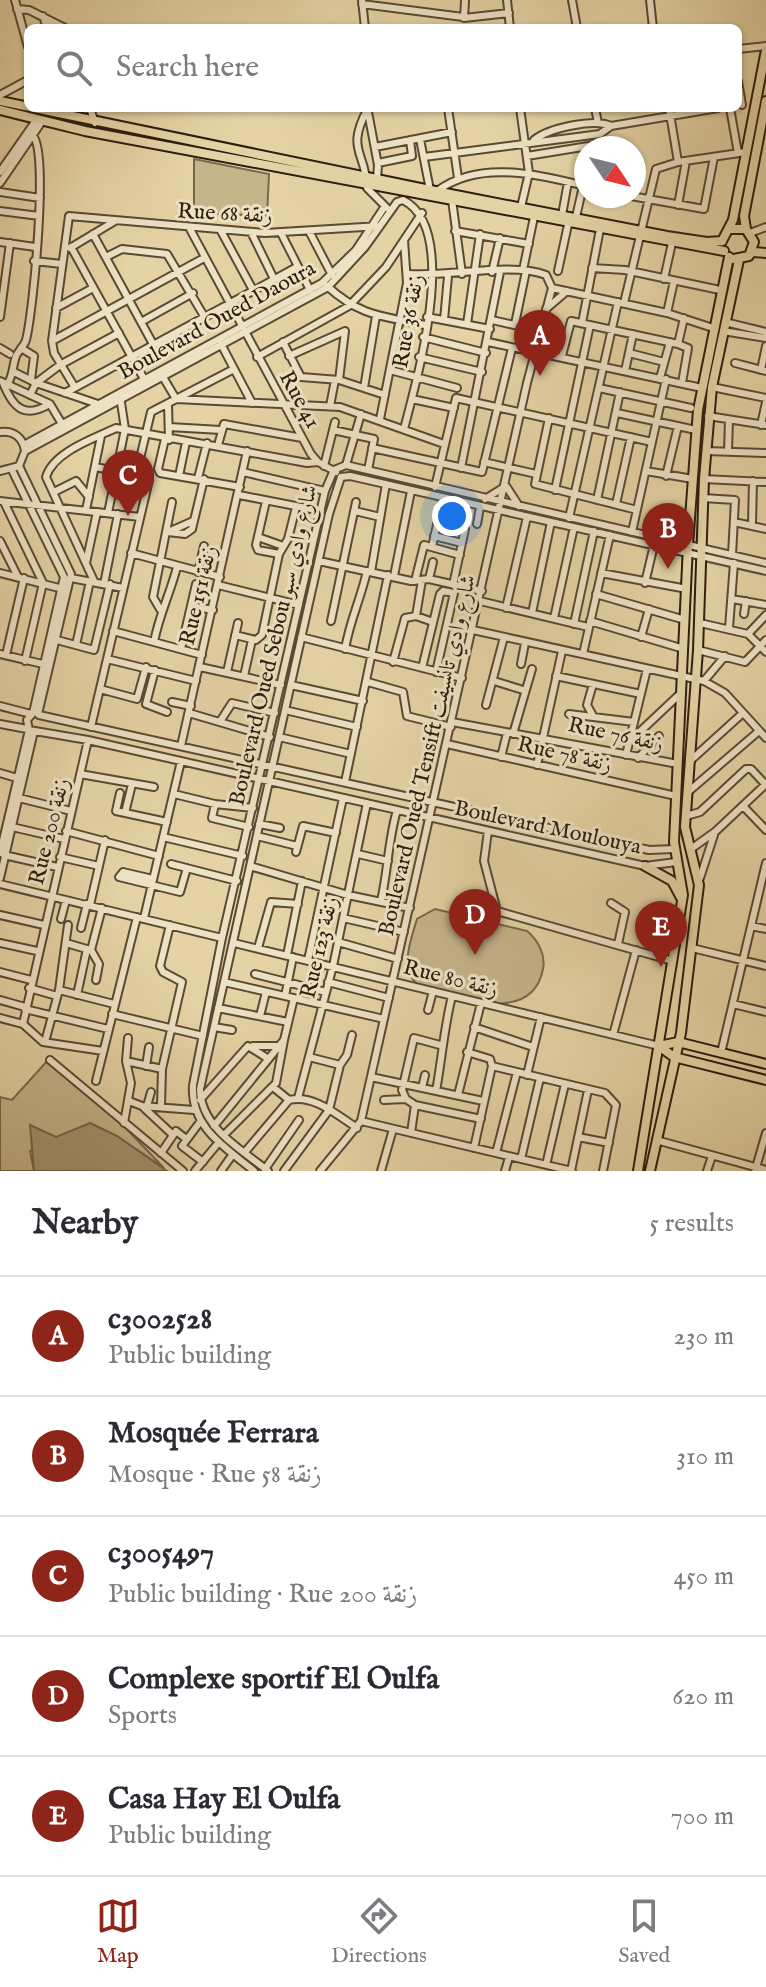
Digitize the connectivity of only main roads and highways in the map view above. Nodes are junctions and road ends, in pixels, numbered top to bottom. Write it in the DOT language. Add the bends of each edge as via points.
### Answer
graph roads {
  1 [pos="766,48"];
  2 [pos="0,101"];
  3 [pos="766,101"];
  4 [pos="24,108"];
  5 [pos="0,110"];
  6 [pos="42,114"];
  7 [pos="370,180"];
  8 [pos="569,218"];
  9 [pos="730,229"];
  10 [pos="642,234"];
  11 [pos="750,239"];
  12 [pos="722,241"];
  13 [pos="766,244"];
  14 [pos="766,253"];
  15 [pos="726,254"];
  16 [pos="739,260"];
  17 [pos="690,847"];
  18 [pos="674,849"];
  19 [pos="676,862"];
  20 [pos="645,866"];
  21 [pos="682,903"];
  22 [pos="678,1042"];
  23 [pos="659,1046"];
  24 [pos="674,1057"];
  25 [pos="691,1061"];
  26 [pos="766,1064"];
  27 [pos="669,1074"];
  28 [pos="766,1080"];
  29 [pos="638,1171"];
  30 [pos="650,1171"];
  1 -- 9 [label="main road"];
  2 -- 4 [label="main road"];
  3 -- 11 [label="main road" via="744,216"];
  5 -- 6 [label="main road"];
  6 -- 7 [label="main road"];
  6 -- 7 [label="main road"];
  7 -- 8 [label="main road"];
  7 -- 8 [label="main road" via="534,217"];
  8 -- 10 [label="main road"];
  8 -- 10 [label="main road" via="600,229"];
  9 -- 11 [label="main road"];
  9 -- 12 [label="main road"];
  10 -- 12 [label="main road"];
  10 -- 15 [label="main road"];
  11 -- 13 [label="main road"];
  11 -- 14 [label="main road"];
  11 -- 16 [label="main road"];
  12 -- 15 [label="main road"];
  15 -- 16 [label="main road"];
  15 -- 18 [label="main road" via="696,430"];
  16 -- 17 [label="main road" via="708,416 700,680 686,816"];
  17 -- 18 [label="main road" via="683,843"];
  17 -- 19 [label="main road"];
  17 -- 22 [label="main road" via="700,878"];
  18 -- 19 [label="main road"];
  19 -- 21 [label="main road"];
  20 -- 21 [label="main road" via="672,881"];
  21 -- 23 [label="main road"];
  22 -- 23 [label="main road"];
  22 -- 24 [label="main road"];
  22 -- 26 [label="main road"];
  23 -- 24 [label="main road"];
  23 -- 29 [label="main road"];
  24 -- 25 [label="main road"];
  24 -- 27 [label="main road"];
  25 -- 27 [label="main road"];
  25 -- 28 [label="main road"];
  27 -- 30 [label="main road"];
}
